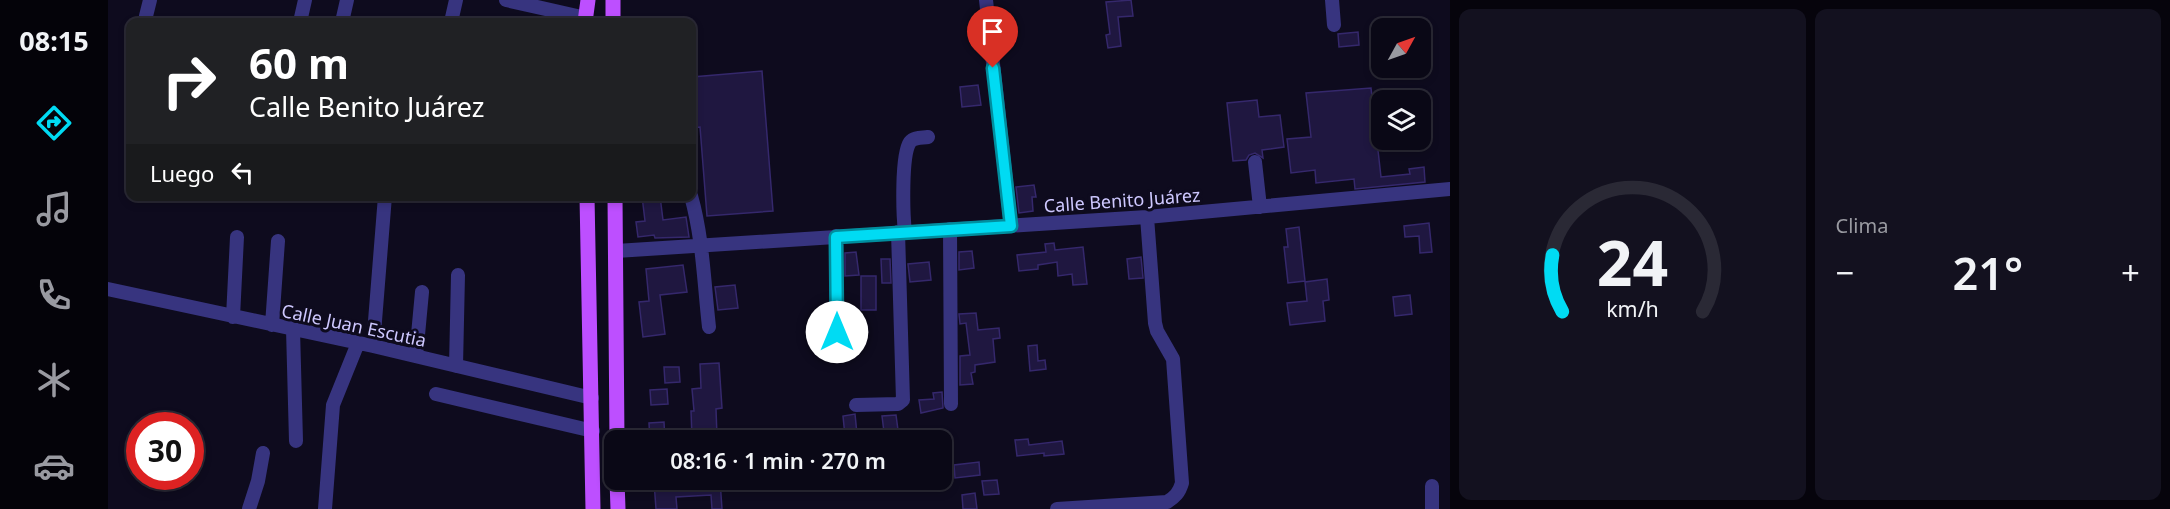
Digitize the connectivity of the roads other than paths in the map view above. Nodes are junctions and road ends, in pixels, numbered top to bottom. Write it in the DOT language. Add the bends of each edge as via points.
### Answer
graph roads {
  1 [pos="150,0"];
  2 [pos="305,0"];
  3 [pos="347,0"];
  4 [pos="456,0"];
  5 [pos="506,0"];
  6 [pos="580,0"];
  7 [pos="588,0"];
  8 [pos="613,0"];
  9 [pos="986,0"];
  10 [pos="1332,0"];
  11 [pos="146,16"];
  12 [pos="301,18"];
  13 [pos="343,18"];
  14 [pos="452,18"];
  15 [pos="575,18"];
  16 [pos="583,18"];
  17 [pos="584,18"];
  18 [pos="613,18"];
  19 [pos="1334,26"];
  20 [pos="928,137"];
  21 [pos="1255,162"];
  22 [pos="1450,189"];
  23 [pos="385,201"];
  24 [pos="587,201"];
  25 [pos="615,201"];
  26 [pos="692,201"];
  27 [pos="1260,207"];
  28 [pos="1147,218"];
  29 [pos="1011,226"];
  30 [pos="950,230"];
  31 [pos="902,232"];
  32 [pos="237,237"];
  33 [pos="836,237"];
  34 [pos="278,241"];
  35 [pos="700,245"];
  36 [pos="616,251"];
  37 [pos="458,275"];
  38 [pos="108,289"];
  39 [pos="422,292"];
  40 [pos="233,317"];
  41 [pos="272,325"];
  42 [pos="709,327"];
  43 [pos="293,329"];
  44 [pos="837,332"];
  45 [pos="358,343"];
  46 [pos="373,346"];
  47 [pos="416,356"];
  48 [pos="456,366"];
  49 [pos="436,394"];
  50 [pos="592,398"];
  51 [pos="951,404"];
  52 [pos="856,405"];
  53 [pos="617,430"];
  54 [pos="593,431"];
  55 [pos="296,441"];
  56 [pos="263,453"];
  57 [pos="1432,486"];
  58 [pos="617,490"];
  59 [pos="249,509"];
  60 [pos="325,509"];
  61 [pos="593,509"];
  62 [pos="618,509"];
  63 [pos="1058,509"];
  64 [pos="1432,509"];
  1 -- 11 [label="street"];
  2 -- 12 [label="street"];
  3 -- 13 [label="street"];
  4 -- 14 [label="street"];
  5 -- 15 [label="street"];
  6 -- 16 [label="main road"];
  7 -- 17 [label="main road"];
  8 -- 18 [label="main road"];
  9 -- 29 [label="street"];
  10 -- 19 [label="street"];
  20 -- 31 [label="street" via="909,143 904,164"];
  21 -- 27 [label="street"];
  22 -- 27 [label="street, Calle Benito Juárez"];
  23 -- 46 [label="street"];
  24 -- 50 [label="main road"];
  25 -- 36 [label="main road"];
  26 -- 35 [label="street"];
  27 -- 28 [label="street, Calle Benito Juárez"];
  28 -- 29 [label="street, Calle Benito Juárez"];
  28 -- 63 [label="street" via="1157,331 1173,359 1182,483 1178,494 1167,502"];
  29 -- 30 [label="street, Calle Benito Juárez"];
  30 -- 31 [label="street, Calle Benito Juárez"];
  30 -- 51 [label="street"];
  31 -- 33 [label="street, Calle Benito Juárez"];
  31 -- 52 [label="street" via="903,400 898,404"];
  32 -- 40 [label="street"];
  33 -- 35 [label="street, Calle Benito Juárez"];
  33 -- 44 [label="street"];
  34 -- 41 [label="street"];
  35 -- 36 [label="street, Calle Benito Juárez"];
  35 -- 42 [label="street"];
  36 -- 53 [label="main road"];
  37 -- 48 [label="street"];
  38 -- 40 [label="street, Calle Juan Escutia"];
  39 -- 47 [label="street"];
  40 -- 41 [label="street, Calle Juan Escutia"];
  41 -- 43 [label="street, Calle Juan Escutia"];
  43 -- 45 [label="street, Calle Juan Escutia"];
  43 -- 55 [label="street"];
  45 -- 46 [label="street, Calle Juan Escutia"];
  45 -- 60 [label="street" via="333,405"];
  46 -- 47 [label="street, Calle Juan Escutia"];
  47 -- 48 [label="street, Calle Juan Escutia"];
  48 -- 50 [label="street, Calle Juan Escutia"];
  49 -- 54 [label="street"];
  50 -- 54 [label="main road"];
  54 -- 61 [label="main road"];
  56 -- 59 [label="street"];
  57 -- 64 [label="street"];
  58 -- 62 [label="main road"];
}
